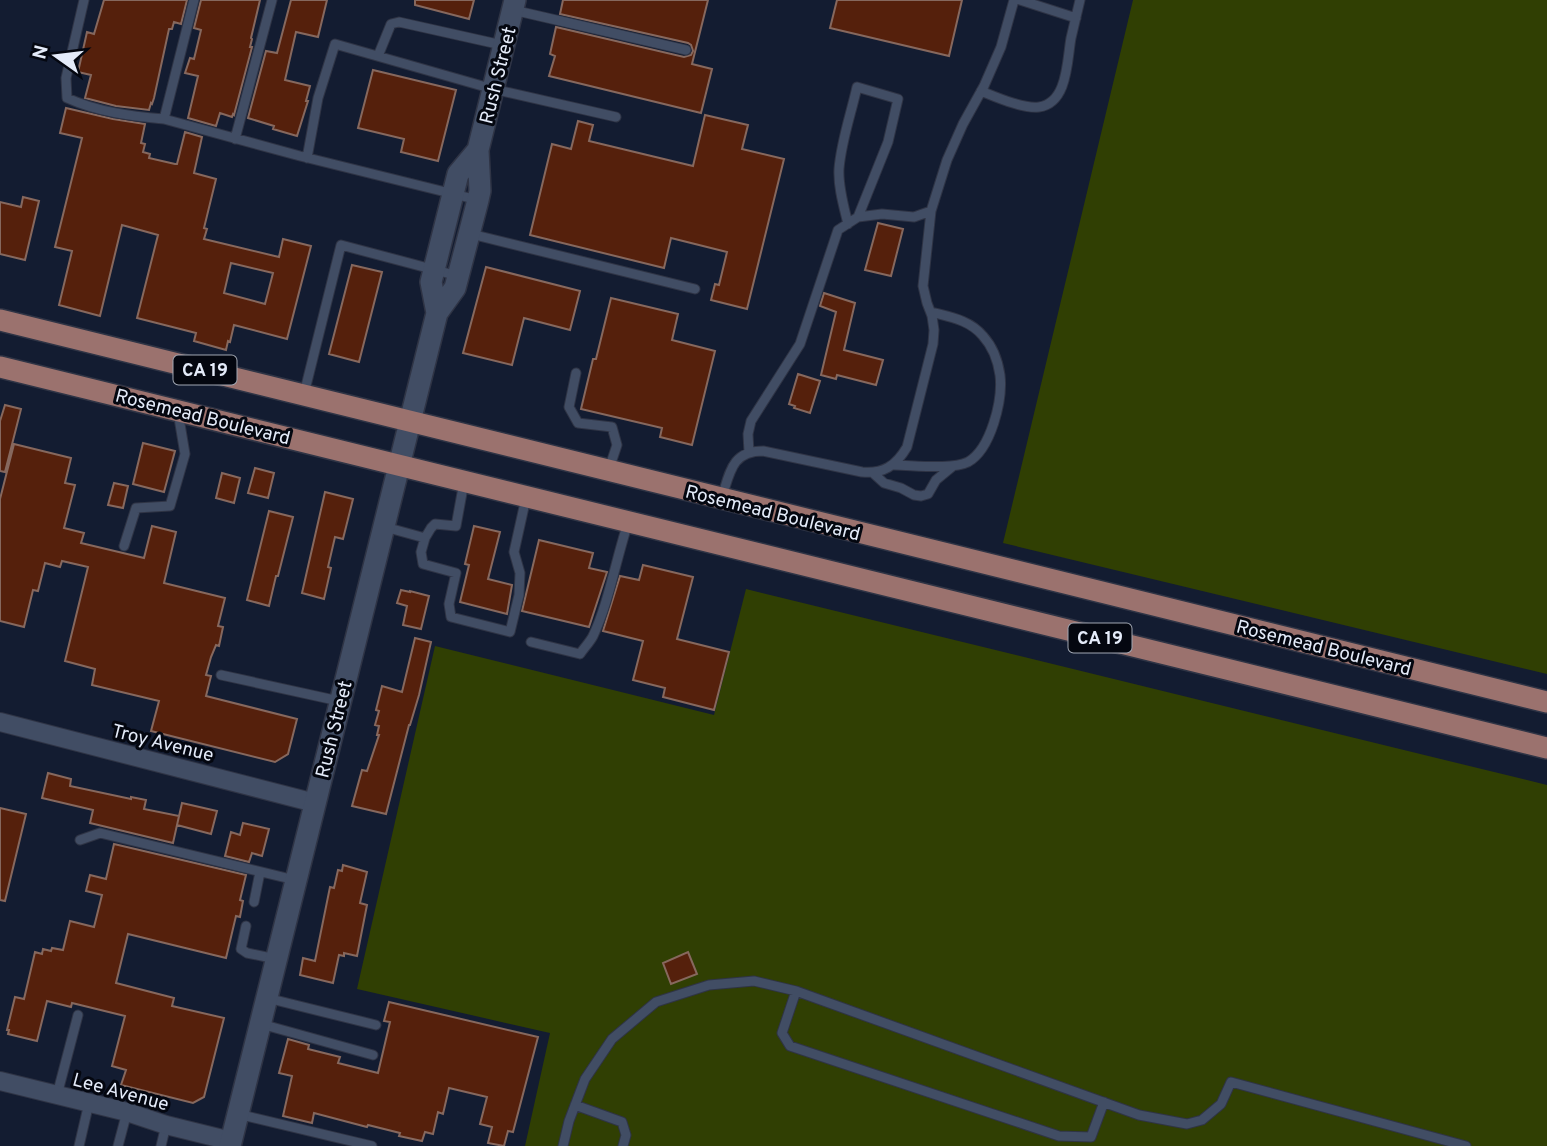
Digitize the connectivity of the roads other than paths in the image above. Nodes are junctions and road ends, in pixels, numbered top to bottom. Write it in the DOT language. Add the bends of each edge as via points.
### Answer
graph roads {
  1 [pos="84,0"];
  2 [pos="194,0"];
  3 [pos="272,0"];
  4 [pos="1014,0"];
  5 [pos="1020,0"];
  6 [pos="1080,0"];
  7 [pos="514,5"];
  8 [pos="1076,18"];
  9 [pos="504,46"];
  10 [pos="686,50"];
  11 [pos="378,56"];
  12 [pos="493,89"];
  13 [pos="981,91"];
  14 [pos="616,117"];
  15 [pos="163,119"];
  16 [pos="235,139"];
  17 [pos="478,150"];
  18 [pos="307,158"];
  19 [pos="453,194"];
  20 [pos="478,200"];
  21 [pos="931,211"];
  22 [pos="858,217"];
  23 [pos="848,224"];
  24 [pos="469,234"];
  25 [pos="435,269"];
  26 [pos="458,276"];
  27 [pos="695,289"];
  28 [pos="930,312"];
  29 [pos="438,313"];
  30 [pos="0,320"];
  31 [pos="0,367"];
  32 [pos="576,373"];
  33 [pos="304,394"];
  34 [pos="177,410"];
  35 [pos="410,420"];
  36 [pos="749,452"];
  37 [pos="399,465"];
  38 [pos="894,465"];
  39 [pos="954,466"];
  40 [pos="609,470"];
  41 [pos="873,473"];
  42 [pos="465,481"];
  43 [pos="526,496"];
  44 [pos="722,499"];
  45 [pos="628,521"];
  46 [pos="383,527"];
  47 [pos="425,538"];
  48 [pos="124,546"];
  49 [pos="531,642"];
  50 [pos="221,676"];
  51 [pos="340,701"];
  52 [pos="1547,702"];
  53 [pos="0,722"];
  54 [pos="1547,748"];
  55 [pos="315,803"];
  56 [pos="80,840"];
  57 [pos="260,872"];
  58 [pos="296,880"];
  59 [pos="254,902"];
  60 [pos="246,926"];
  61 [pos="277,959"];
  62 [pos="796,992"];
  63 [pos="267,998"];
  64 [pos="78,1015"];
  65 [pos="261,1024"];
  66 [pos="376,1025"];
  67 [pos="373,1055"];
  68 [pos="0,1082"];
  69 [pos="57,1095"];
  70 [pos="1104,1102"];
  71 [pos="89,1103"];
  72 [pos="575,1105"];
  73 [pos="127,1112"];
  74 [pos="238,1114"];
  75 [pos="166,1125"];
  76 [pos="231,1144"];
  77 [pos="79,1146"];
  78 [pos="118,1146"];
  79 [pos="161,1146"];
  80 [pos="372,1146"];
  81 [pos="563,1146"];
  82 [pos="623,1146"];
  83 [pos="1466,1146"];
  1 -- 15 [label="lane" via="66,78 67,98 85,106"];
  2 -- 15 [label="lane"];
  3 -- 16 [label="lane"];
  4 -- 13 [label="lane" via="1001,47"];
  5 -- 8 [label="lane"];
  6 -- 8 [label="lane"];
  7 -- 9 [label="street, Rush Street"];
  7 -- 10 [label="lane"];
  8 -- 13 [label="lane" via="1062,88 1050,104 1037,108"];
  9 -- 11 [label="lane" via="399,22 391,24"];
  9 -- 12 [label="street, Rush Street"];
  11 -- 12 [label="lane"];
  11 -- 18 [label="lane" via="335,44 318,98"];
  12 -- 14 [label="lane"];
  12 -- 17 [label="street, Rush Street"];
  13 -- 21 [label="lane" via="947,160"];
  15 -- 16 [label="lane"];
  16 -- 18 [label="lane"];
  17 -- 19 [label="street, Rush Street" via="458,174"];
  17 -- 20 [label="street, Rush Street"];
  18 -- 19 [label="lane"];
  19 -- 20 [label="lane"];
  19 -- 25 [label="street, Rush Street"];
  20 -- 24 [label="street, Rush Street"];
  21 -- 22 [label="lane" via="914,217"];
  21 -- 28 [label="lane" via="923,286"];
  22 -- 23 [label="lane"];
  22 -- 23 [label="lane" via="888,142 898,99 857,88 839,170"];
  23 -- 36 [label="lane" via="838,230 800,344 751,421"];
  24 -- 26 [label="street, Rush Street"];
  24 -- 27 [label="lane"];
  25 -- 26 [label="lane"];
  25 -- 29 [label="street, Rush Street" via="431,282"];
  25 -- 33 [label="lane" via="341,245"];
  26 -- 29 [label="street, Rush Street"];
  28 -- 38 [label="lane" via="933,344 907,447"];
  28 -- 39 [label="lane" via="975,328 996,355 1000,377 997,407 984,446 967,462"];
  29 -- 35 [label="street, Rush Street"];
  30 -- 33 [label="main road, Rosemead Boulevard / CA 19"];
  31 -- 34 [label="main road, Rosemead Boulevard / CA 19"];
  32 -- 40 [label="lane" via="569,407 579,423 612,426 617,445"];
  33 -- 35 [label="main road, Rosemead Boulevard / CA 19"];
  34 -- 37 [label="main road, Rosemead Boulevard / CA 19"];
  34 -- 48 [label="lane" via="185,454 170,506 136,508"];
  35 -- 37 [label="street, Rush Street"];
  35 -- 40 [label="main road, Rosemead Boulevard / CA 19"];
  36 -- 41 [label="lane"];
  36 -- 44 [label="lane" via="730,469"];
  37 -- 42 [label="main road, Rosemead Boulevard / CA 19"];
  37 -- 46 [label="street, Rush Street"];
  38 -- 39 [label="lane"];
  38 -- 41 [label="lane"];
  39 -- 41 [label="lane" via="936,480 928,494 920,496 884,483"];
  40 -- 44 [label="main road, Rosemead Boulevard / CA 19"];
  42 -- 43 [label="main road, Rosemead Boulevard / CA 19"];
  42 -- 47 [label="lane" via="456,526 435,524"];
  43 -- 45 [label="main road, Rosemead Boulevard / CA 19"];
  43 -- 47 [label="lane" via="514,552 520,573 519,595 510,632 451,617 456,573 423,564"];
  44 -- 52 [label="main road, Rosemead Boulevard / CA 19"];
  45 -- 49 [label="lane" via="592,637 580,653"];
  45 -- 54 [label="main road, Rosemead Boulevard / CA 19"];
  46 -- 47 [label="lane"];
  46 -- 51 [label="street, Rush Street"];
  50 -- 51 [label="lane"];
  51 -- 55 [label="street, Rush Street"];
  53 -- 55 [label="street, Troy Avenue"];
  55 -- 58 [label="street, Rush Street"];
  56 -- 57 [label="lane" via="100,833"];
  57 -- 58 [label="lane"];
  57 -- 59 [label="lane"];
  58 -- 61 [label="street, Rush Street"];
  60 -- 61 [label="lane" via="241,949"];
  61 -- 63 [label="street, Rush Street"];
  62 -- 70 [label="lane"];
  62 -- 70 [label="lane" via="782,1033 790,1046 1059,1136 1091,1138"];
  62 -- 72 [label="lane" via="754,981 709,985 656,1002 612,1040 585,1079"];
  63 -- 65 [label="street, Rush Street"];
  63 -- 66 [label="lane"];
  64 -- 69 [label="lane"];
  65 -- 67 [label="lane"];
  65 -- 74 [label="street, Rush Street"];
  68 -- 69 [label="street, Lee Avenue"];
  69 -- 71 [label="street, Lee Avenue"];
  70 -- 83 [label="lane" via="1139,1115 1187,1124 1202,1120 1221,1104 1231,1082"];
  71 -- 73 [label="street, Lee Avenue"];
  71 -- 77 [label="lane"];
  72 -- 81 [label="lane"];
  72 -- 82 [label="lane" via="622,1122"];
  73 -- 75 [label="street, Lee Avenue"];
  73 -- 78 [label="lane"];
  74 -- 76 [label="street, Rush Street"];
  74 -- 80 [label="lane"];
  75 -- 76 [label="street, Lee Avenue"];
  75 -- 79 [label="lane"];
}
